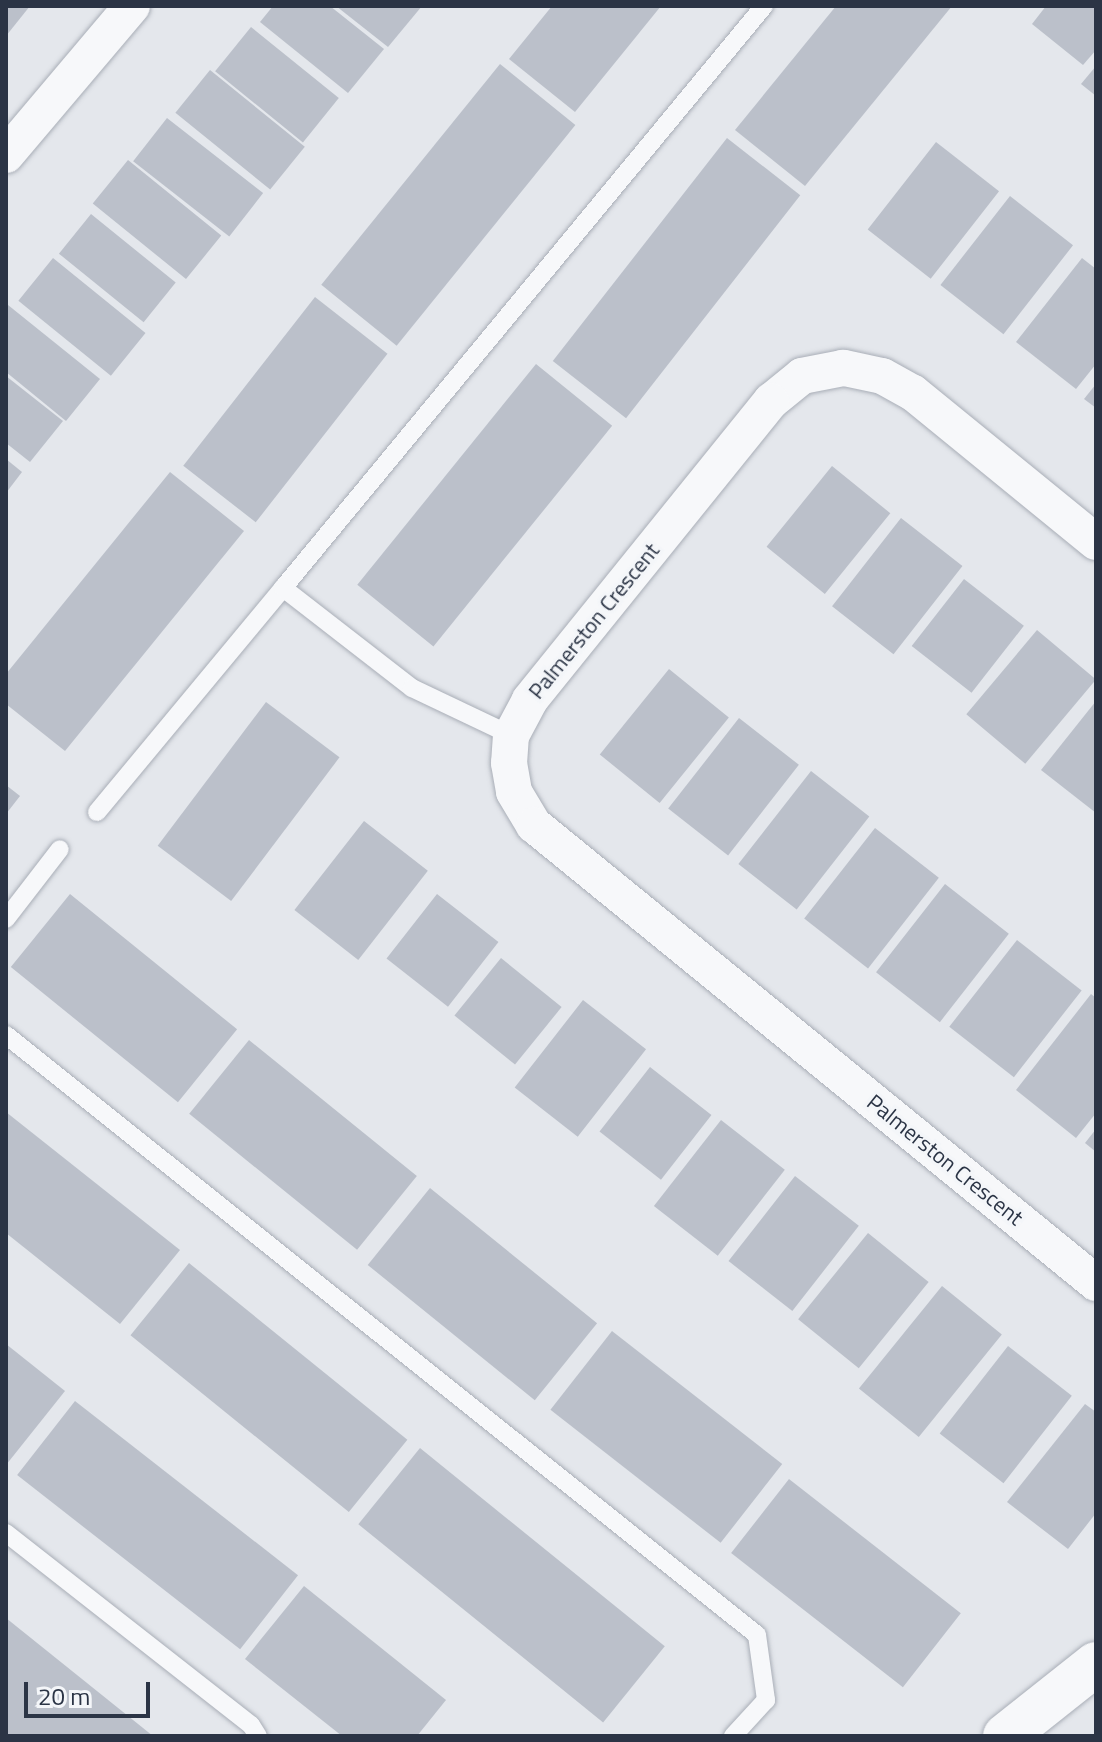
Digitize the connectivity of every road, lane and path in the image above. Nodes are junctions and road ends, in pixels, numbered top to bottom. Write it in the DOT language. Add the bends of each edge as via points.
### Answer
graph roads {
  1 [pos="132,6"];
  2 [pos="764,6"];
  3 [pos="6,155"];
  4 [pos="1096,542"];
  5 [pos="283,588"];
  6 [pos="511,735"];
  7 [pos="97,812"];
  8 [pos="60,849"];
  9 [pos="6,919"];
  10 [pos="6,1035"];
  11 [pos="1096,1283"];
  12 [pos="6,1533"];
  13 [pos="1096,1664"];
  14 [pos="258,1736"];
  15 [pos="733,1736"];
  16 [pos="1005,1736"];
  1 -- 3 [label="street"];
  2 -- 5 [label="lane"];
  4 -- 6 [label="street, Palmerston Crescent" via="913,393 882,376 843,368 802,376 771,401 530,700"];
  5 -- 6 [label="lane" via="412,688"];
  5 -- 7 [label="lane"];
  6 -- 11 [label="street, Palmerston Crescent" via="514,792 534,825"];
  8 -- 9 [label="lane"];
  10 -- 15 [label="lane" via="757,1635 766,1700"];
  12 -- 14 [label="lane" via="251,1725"];
  13 -- 16 [label="street"];
}
